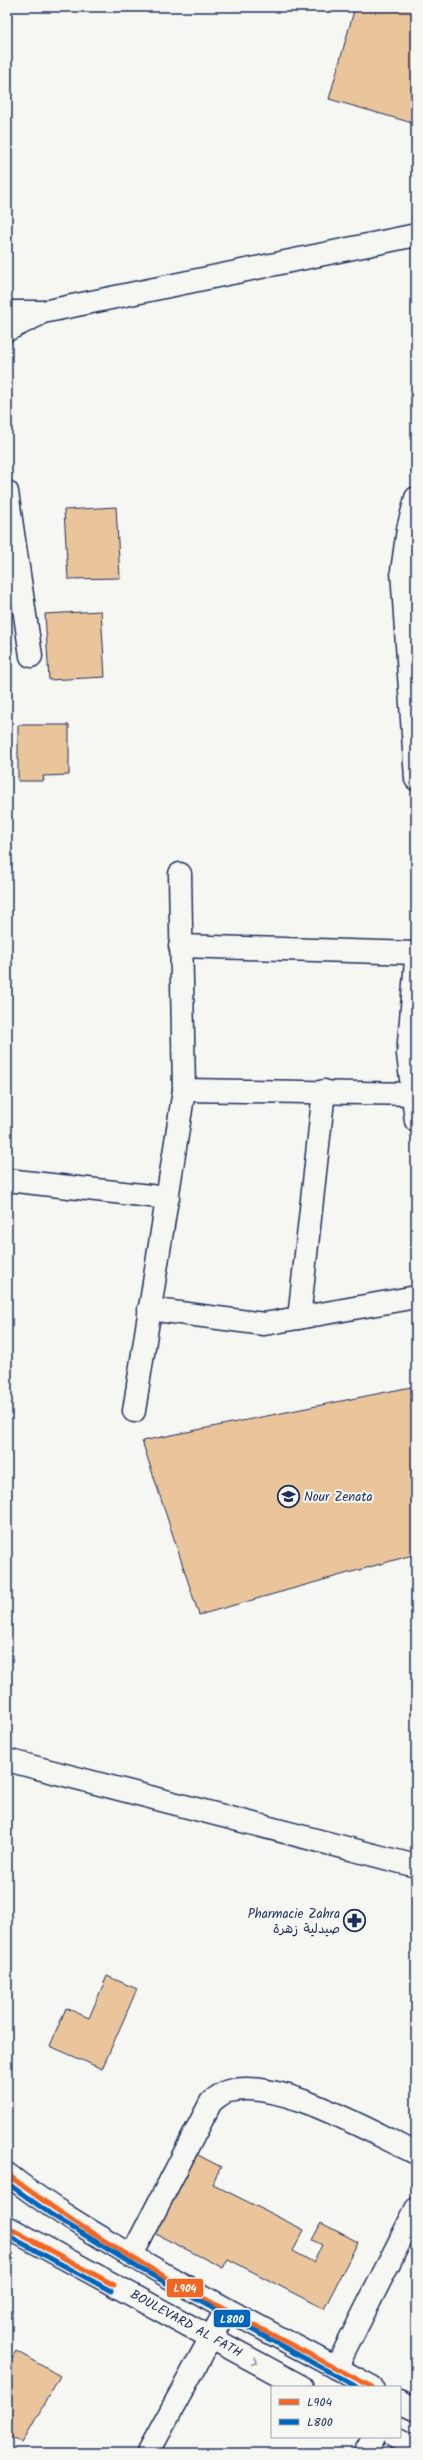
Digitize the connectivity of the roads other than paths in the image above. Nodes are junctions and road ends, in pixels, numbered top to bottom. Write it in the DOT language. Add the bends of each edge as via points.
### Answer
graph roads {
  1 [pos="416,235"];
  2 [pos="7,312"];
  3 [pos="43,312"];
  4 [pos="7,330"];
  5 [pos="7,492"];
  6 [pos="416,498"];
  7 [pos="31,656"];
  8 [pos="416,779"];
  9 [pos="180,874"];
  10 [pos="180,946"];
  11 [pos="416,953"];
  12 [pos="416,961"];
  13 [pos="184,1090"];
  14 [pos="324,1091"];
  15 [pos="414,1094"];
  16 [pos="416,1121"];
  17 [pos="7,1180"];
  18 [pos="168,1198"];
  19 [pos="416,1296"];
  20 [pos="149,1309"];
  21 [pos="299,1318"];
  22 [pos="134,1411"];
  23 [pos="7,1760"];
  24 [pos="416,1866"];
  25 [pos="416,2153"];
  26 [pos="7,2174"];
  27 [pos="416,2209"];
  28 [pos="7,2227"];
  29 [pos="132,2255"];
  30 [pos="226,2310"];
  31 [pos="210,2338"];
  32 [pos="336,2368"];
  33 [pos="300,2386"];
  34 [pos="370,2386"];
  35 [pos="401,2402"];
  36 [pos="416,2410"];
  37 [pos="373,2438"];
  38 [pos="397,2438"];
  39 [pos="416,2448"];
  40 [pos="148,2453"];
  41 [pos="365,2453"];
  1 -- 3 [label="main road"];
  2 -- 3 [label="main road"];
  3 -- 4 [label="main road"];
  5 -- 7 [label="main road"];
  6 -- 8 [label="main road" via="408,529 402,571"];
  9 -- 10 [label="main road"];
  10 -- 11 [label="main road"];
  10 -- 13 [label="main road"];
  12 -- 15 [label="main road" via="408,1054"];
  13 -- 14 [label="main road"];
  13 -- 18 [label="main road"];
  14 -- 15 [label="main road"];
  14 -- 21 [label="main road"];
  15 -- 16 [label="main road"];
  17 -- 18 [label="main road"];
  18 -- 20 [label="main road"];
  19 -- 21 [label="main road"];
  20 -- 21 [label="main road" via="264,1324"];
  20 -- 22 [label="main road"];
  23 -- 24 [label="main road"];
  25 -- 29 [label="main road" via="308,2103 257,2089 228,2091 211,2102"];
  26 -- 29 [label="main road" via="49,2206"];
  27 -- 32 [label="main road"];
  28 -- 31 [label="main road, BOULEVARD AL FATH"];
  29 -- 30 [label="main road"];
  30 -- 31 [label="main road"];
  30 -- 32 [label="main road"];
  31 -- 33 [label="main road, BOULEVARD AL FATH, one-way"];
  31 -- 40 [label="main road"];
  32 -- 34 [label="main road"];
  35 -- 36 [label="main road"];
  37 -- 41 [label="main road"];
  38 -- 39 [label="main road"];
}
